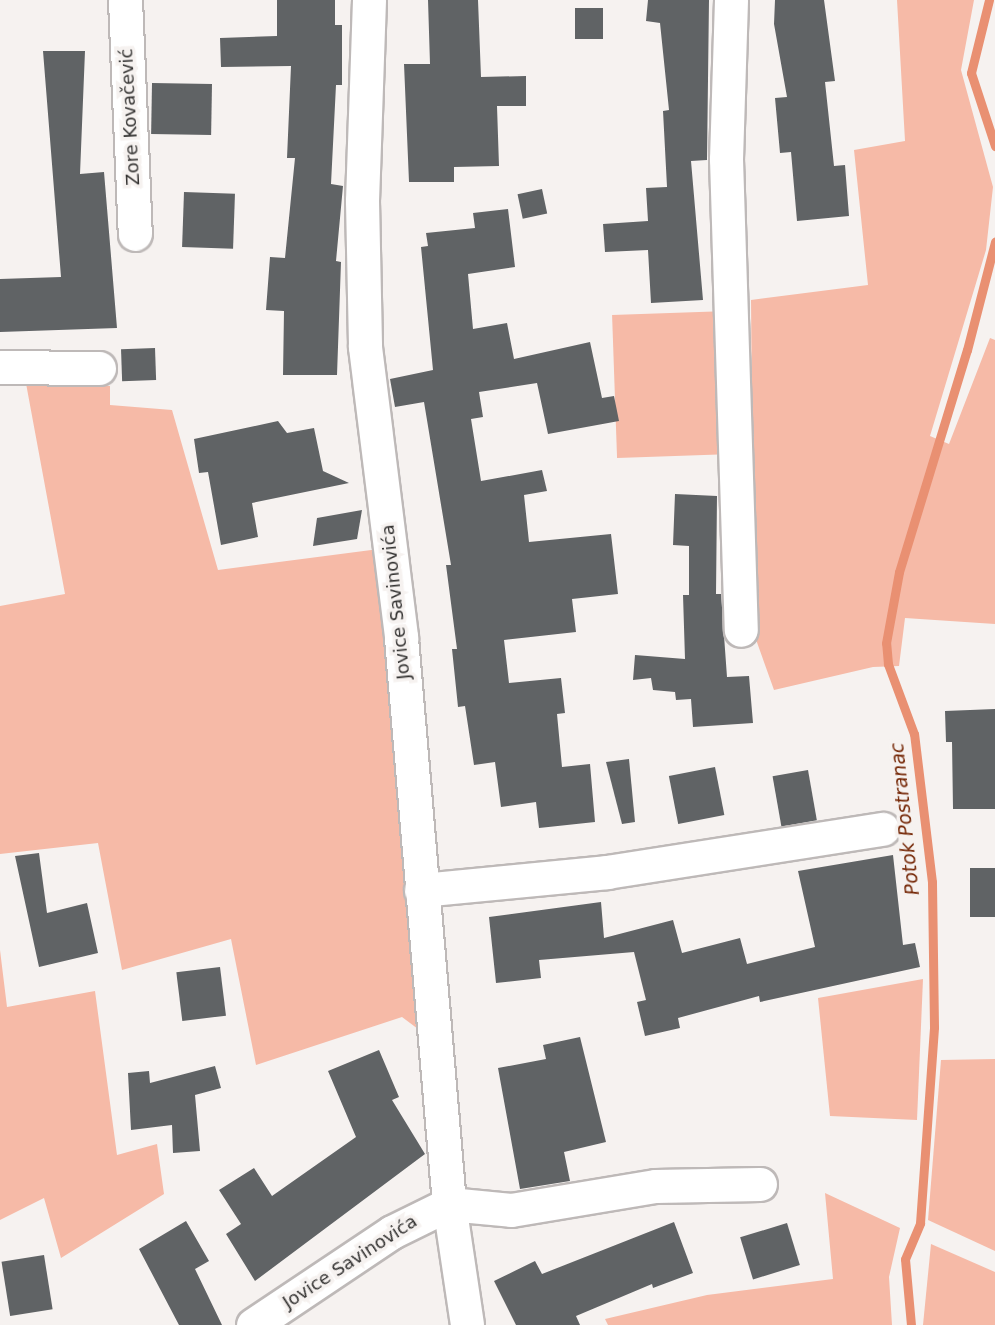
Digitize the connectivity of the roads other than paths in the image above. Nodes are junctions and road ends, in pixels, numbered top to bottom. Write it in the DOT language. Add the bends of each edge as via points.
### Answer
graph roads {
  1 [pos="125,0"];
  2 [pos="369,0"];
  3 [pos="732,0"];
  4 [pos="135,234"];
  5 [pos="0,367"];
  6 [pos="99,368"];
  7 [pos="741,630"];
  8 [pos="883,829"];
  9 [pos="421,890"];
  10 [pos="760,1184"];
  11 [pos="449,1203"];
  12 [pos="253,1325"];
  13 [pos="467,1325"];
  1 -- 4 [label="street, Zore Kovačević"];
  2 -- 9 [label="street, Jovice Savinovića" via="362,201 365,347 401,638"];
  3 -- 7 [label="street" via="726,159"];
  5 -- 6 [label="street"];
  8 -- 9 [label="street" via="607,872"];
  9 -- 11 [label="street, Jovice Savinovića"];
  10 -- 11 [label="street" via="655,1186 511,1210"];
  11 -- 12 [label="street, Jovice Savinovića" via="392,1232"];
  11 -- 13 [label="street, Jovice Savinovića"];
}
